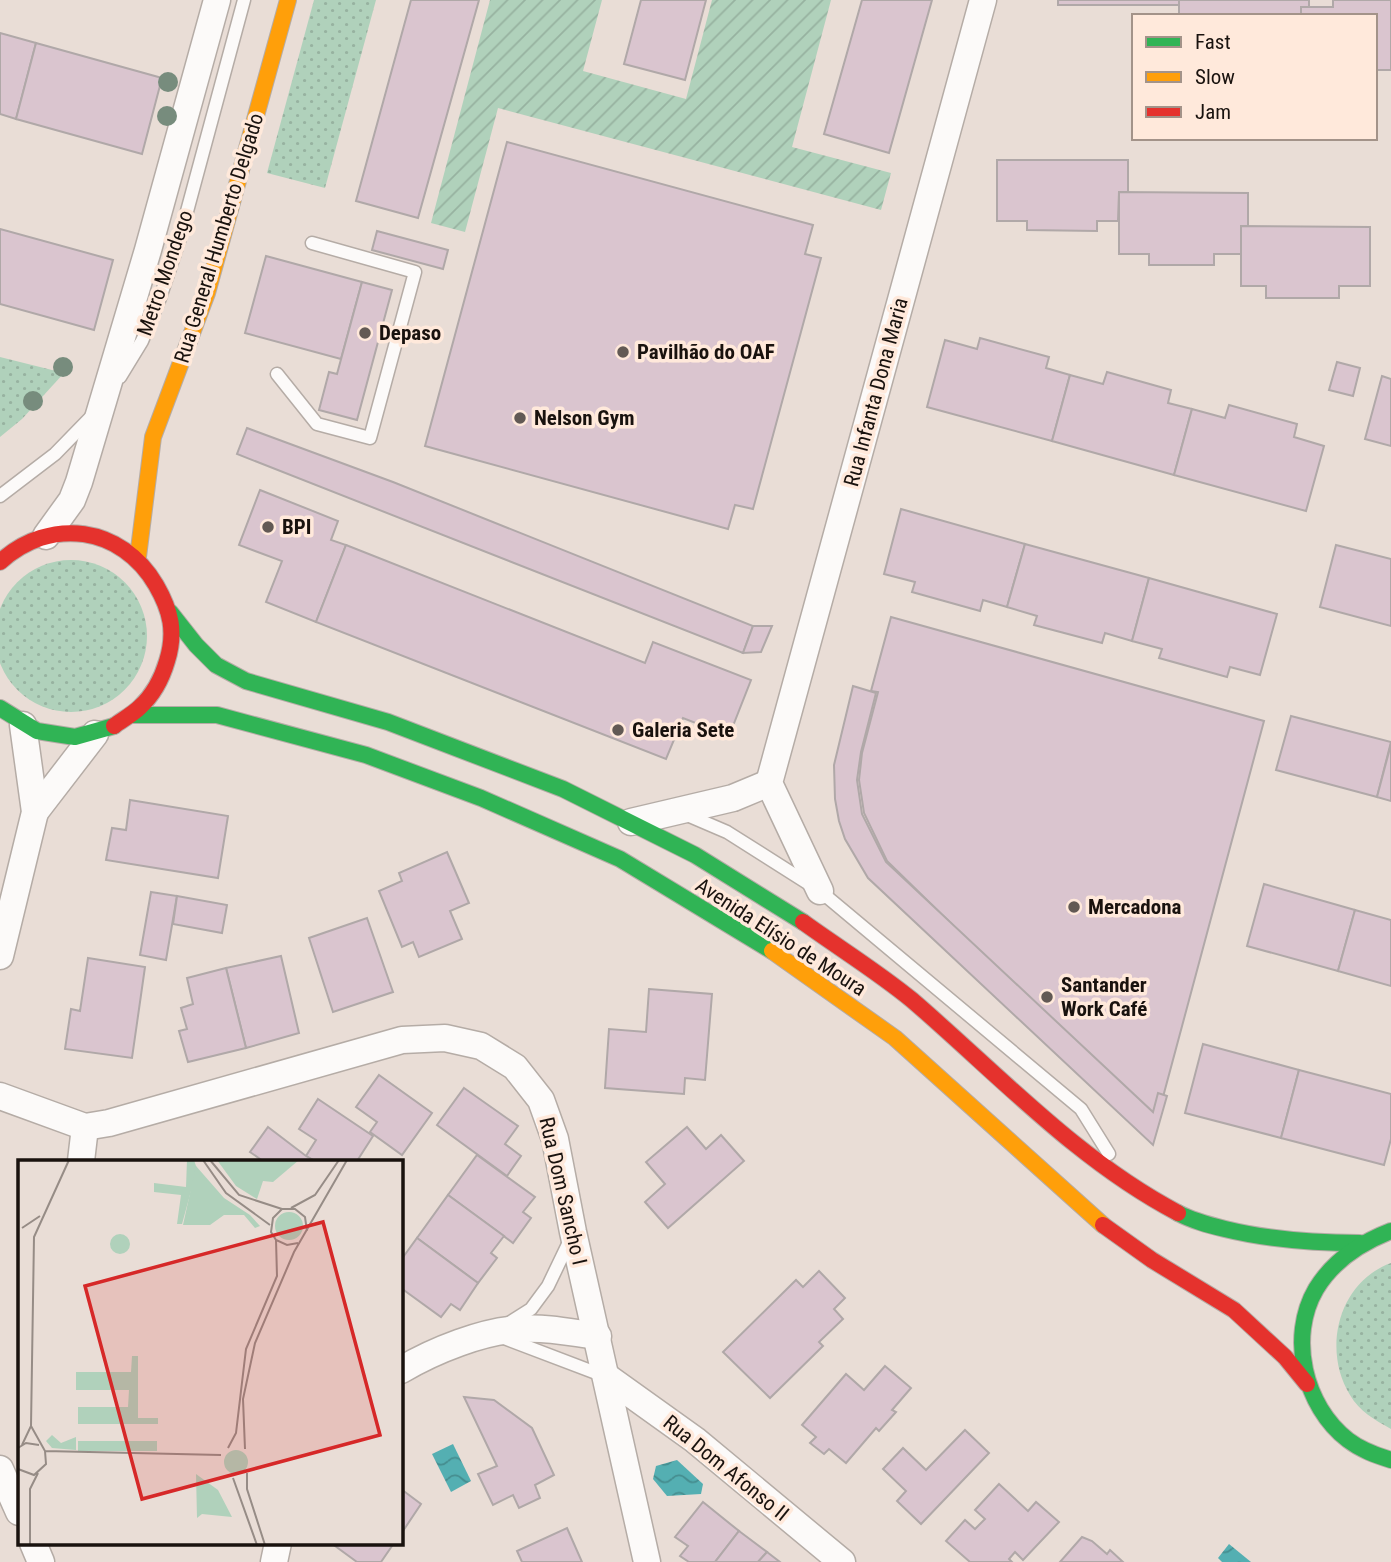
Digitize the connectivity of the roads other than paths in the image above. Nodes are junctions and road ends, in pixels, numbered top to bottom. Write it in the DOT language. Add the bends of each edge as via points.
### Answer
graph roads {
  1 [pos="217,0"];
  2 [pos="244,0"];
  3 [pos="288,0"];
  4 [pos="984,0"];
  5 [pos="312,243"];
  6 [pos="278,374"];
  7 [pos="102,406"];
  8 [pos="0,496"];
  9 [pos="46,536"];
  10 [pos="138,558"];
  11 [pos="0,562"];
  12 [pos="170,612"];
  13 [pos="0,708"];
  14 [pos="133,715"];
  15 [pos="23,725"];
  16 [pos="95,734"];
  17 [pos="769,783"];
  18 [pos="679,811"];
  19 [pos="35,812"];
  20 [pos="631,822"];
  21 [pos="820,891"];
  22 [pos="0,956"];
  23 [pos="0,1096"];
  24 [pos="85,1127"];
  25 [pos="81,1160"];
  26 [pos="1130,1187"];
  27 [pos="1390,1230"];
  28 [pos="573,1231"];
  29 [pos="1360,1243"];
  30 [pos="494,1334"];
  31 [pos="598,1336"];
  32 [pos="402,1369"];
  33 [pos="607,1377"];
  34 [pos="1307,1384"];
  35 [pos="1348,1441"];
  36 [pos="1391,1460"];
  37 [pos="0,1469"];
  38 [pos="1382,1475"];
  39 [pos="18,1510"];
  40 [pos="33,1544"];
  41 [pos="278,1544"];
  42 [pos="41,1562"];
  43 [pos="274,1562"];
  44 [pos="647,1562"];
  45 [pos="842,1562"];
  1 -- 7 [label="street"];
  2 -- 7 [label="lane, Metro Mondego" via="160,298 142,341"];
  3 -- 10 [label="main road, Rua General Humberto Delgado" via="207,293 153,437"];
  4 -- 17 [label="street, Rua Infanta Dona Maria"];
  5 -- 6 [label="lane" via="415,272 370,438 317,424"];
  7 -- 8 [label="lane, Metro Mondego" via="55,454"];
  7 -- 9 [label="street" via="72,500"];
  9 -- 10 [label="main road" via="94,536"];
  9 -- 11 [label="main road"];
  10 -- 12 [label="main road" via="158,583"];
  12 -- 14 [label="main road" via="172,635 162,680"];
  12 -- 20 [label="main road, Avenida Elísio de Moura" via="216,665 246,681 436,739 563,789"];
  13 -- 15 [label="main road"];
  14 -- 16 [label="main road"];
  14 -- 34 [label="main road, Avenida Elísio de Moura" via="217,715 366,755 481,798 620,859 768,948 895,1038 1102,1224 1234,1310"];
  15 -- 16 [label="main road" via="58,736"];
  15 -- 19 [label="street"];
  16 -- 19 [label="street"];
  17 -- 18 [label="street" via="733,798"];
  17 -- 21 [label="street"];
  18 -- 20 [label="street"];
  18 -- 21 [label="lane" via="727,832"];
  19 -- 22 [label="street"];
  20 -- 26 [label="main road, Avenida Elísio de Moura" via="742,883 857,960"];
  21 -- 26 [label="lane" via="1081,1109"];
  23 -- 24 [label="street, Rua Dom Sancho I"];
  24 -- 25 [label="street"];
  24 -- 28 [label="street, Rua Dom Sancho I" via="402,1040 444,1038 481,1046 515,1067 541,1100 555,1139"];
  26 -- 29 [label="main road, Avenida Elísio de Moura" via="1191,1220 1261,1238"];
  27 -- 29 [label="main road"];
  28 -- 30 [label="lane" via="548,1286 531,1309"];
  28 -- 31 [label="street, Rua Dom Sancho I"];
  29 -- 34 [label="main road" via="1329,1269 1309,1304 1301,1344"];
  30 -- 31 [label="street" via="542,1328"];
  30 -- 32 [label="street" via="431,1352"];
  30 -- 33 [label="lane"];
  31 -- 33 [label="street, Rua Dom Sancho I"];
  33 -- 44 [label="street, Rua Dom Sancho I"];
  33 -- 45 [label="street, Rua Dom Afonso II" via="695,1440"];
  34 -- 35 [label="main road" via="1318,1406"];
  35 -- 36 [label="main road"];
  35 -- 38 [label="main road"];
  37 -- 39 [label="street"];
  40 -- 42 [label="street"];
  41 -- 43 [label="street"];
}
